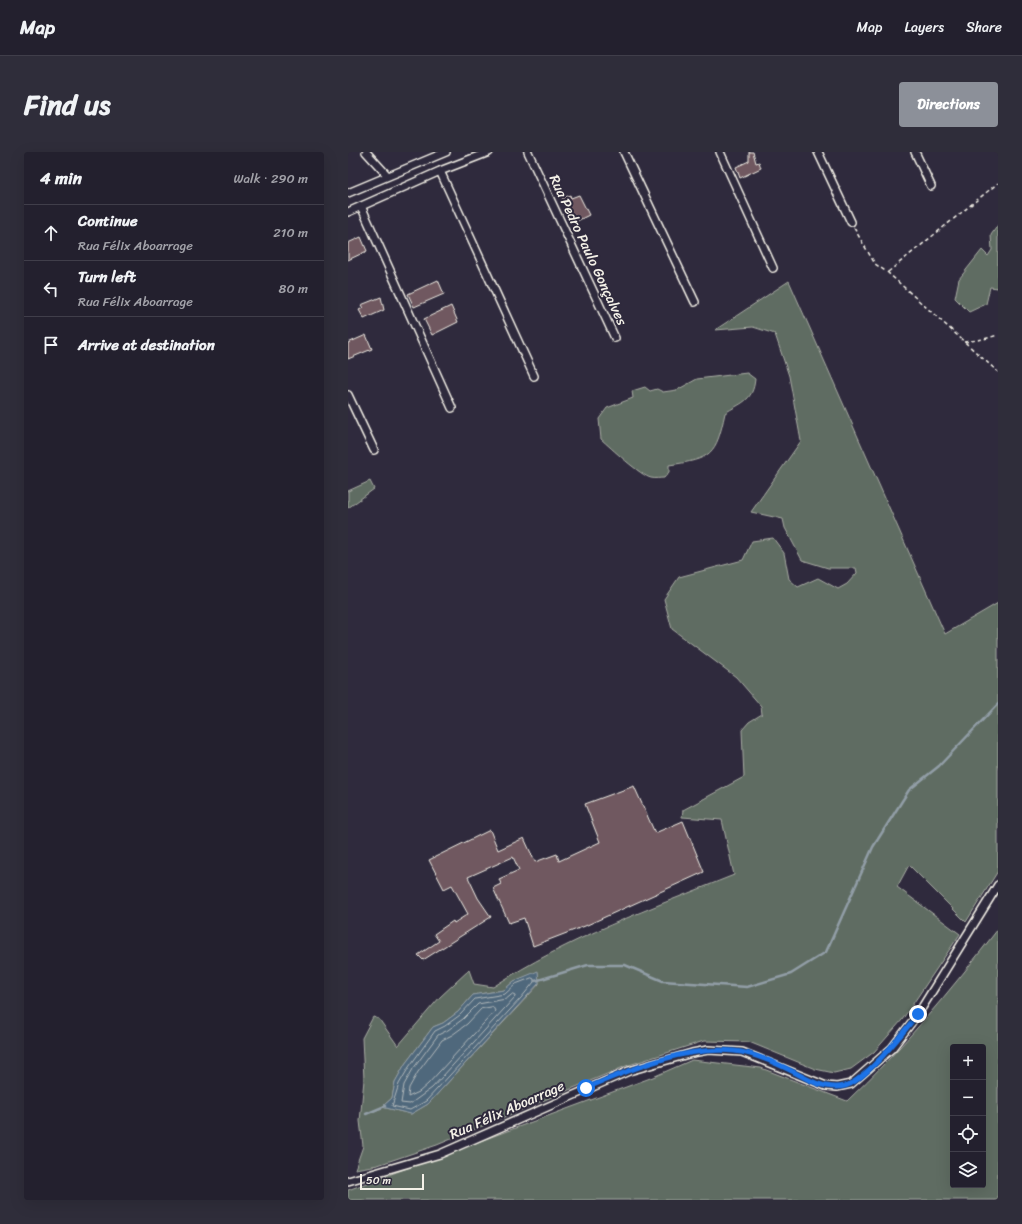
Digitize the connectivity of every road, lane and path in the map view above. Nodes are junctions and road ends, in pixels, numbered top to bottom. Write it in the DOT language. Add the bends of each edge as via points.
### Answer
graph roads {
  1 [pos="366,152"];
  2 [pos="446,152"];
  3 [pos="489,152"];
  4 [pos="528,152"];
  5 [pos="624,152"];
  6 [pos="720,152"];
  7 [pos="818,152"];
  8 [pos="915,152"];
  9 [pos="477,154"];
  10 [pos="440,171"];
  11 [pos="387,176"];
  12 [pos="998,182"];
  13 [pos="931,186"];
  14 [pos="348,193"];
  15 [pos="361,206"];
  16 [pos="348,212"];
  17 [pos="851,222"];
  18 [pos="773,268"];
  19 [pos="887,272"];
  20 [pos="695,302"];
  21 [pos="998,335"];
  22 [pos="615,338"];
  23 [pos="964,342"];
  24 [pos="998,372"];
  25 [pos="534,376"];
  26 [pos="348,395"];
  27 [pos="452,408"];
  28 [pos="374,450"];
  29 [pos="998,886"];
  30 [pos="348,1181"];
  1 -- 11 [label="street"];
  2 -- 11 [label="street"];
  3 -- 9 [label="street"];
  4 -- 22 [label="street, Rua Pedro Paulo Gonçalves"];
  5 -- 20 [label="street"];
  6 -- 18 [label="street"];
  7 -- 17 [label="street"];
  8 -- 13 [label="street"];
  9 -- 10 [label="street"];
  10 -- 15 [label="street"];
  10 -- 25 [label="street"];
  11 -- 14 [label="street"];
  12 -- 19 [label="path"];
  15 -- 16 [label="street"];
  15 -- 27 [label="street"];
  17 -- 19 [label="path" via="875,264"];
  19 -- 23 [label="path"];
  21 -- 23 [label="path" via="984,340"];
  23 -- 24 [label="path"];
  26 -- 28 [label="street"];
  29 -- 30 [label="street, Rua Félix Aboarrage" via="918,1014 892,1048 851,1084 826,1086 742,1052 708,1050 692,1053 629,1070 440,1154"];
}
